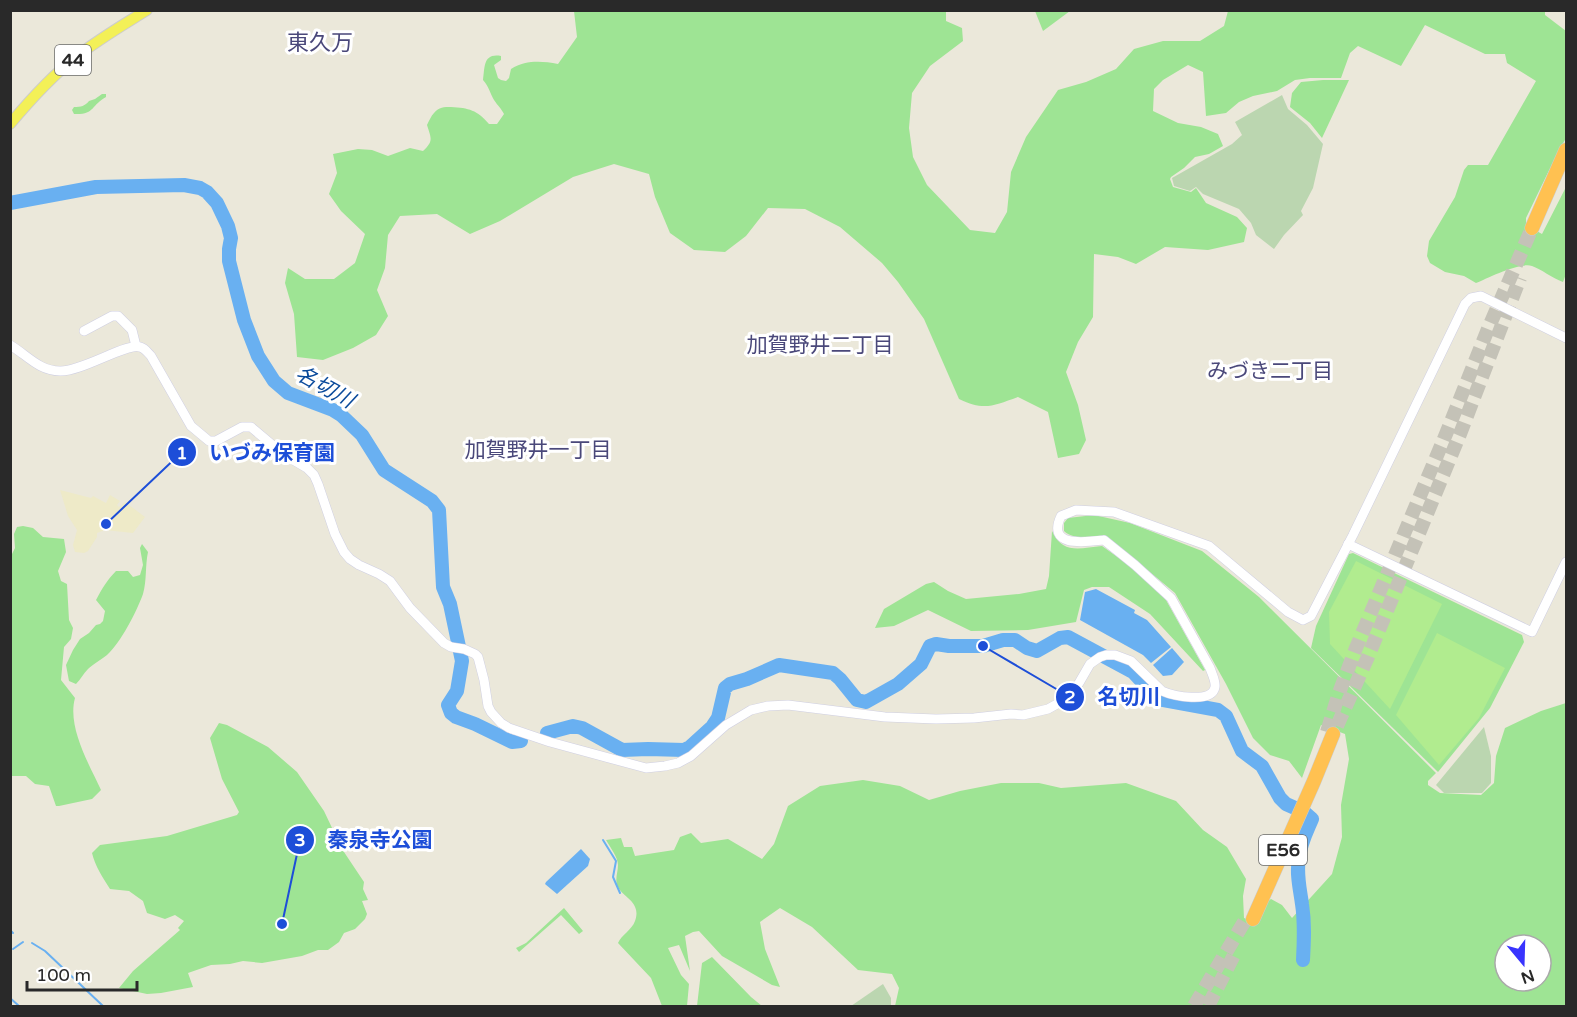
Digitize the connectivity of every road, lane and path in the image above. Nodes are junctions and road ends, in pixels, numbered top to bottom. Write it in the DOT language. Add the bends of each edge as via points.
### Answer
graph roads {
  1 [pos="147,10"];
  2 [pos="10,124"];
  3 [pos="1566,150"];
  4 [pos="1566,167"];
  5 [pos="84,332"];
  6 [pos="1566,338"];
  7 [pos="10,345"];
  8 [pos="136,346"];
  9 [pos="1348,544"];
  10 [pos="1566,562"];
  11 [pos="1330,733"];
  12 [pos="1250,918"];
  1 -- 2 [label="main road, 44" via="76,57"];
  3 -- 4 [label="highway" via="1535,229"];
  5 -- 8 [label="street" via="118,316 132,330"];
  6 -- 9 [label="street" via="1480,296 1468,299"];
  7 -- 8 [label="street" via="39,366 60,371 76,369"];
  8 -- 9 [label="street" via="144,348 190,426 206,439 216,441 242,427 251,427 310,472 344,552 355,563 390,581 444,643 475,654 488,706 501,723 550,742 646,768 678,763 692,756 726,725 751,710 768,706 936,719 1036,712 1066,699 1090,664 1103,656 1127,659 1167,693 1208,696 1215,680 1171,598 1104,540 1077,542 1062,538 1058,527 1061,516 1076,510 1114,512 1209,546 1303,620 1311,616"];
  9 -- 10 [label="street" via="1532,632"];
  11 -- 12 [label="highway, E56"];
}
